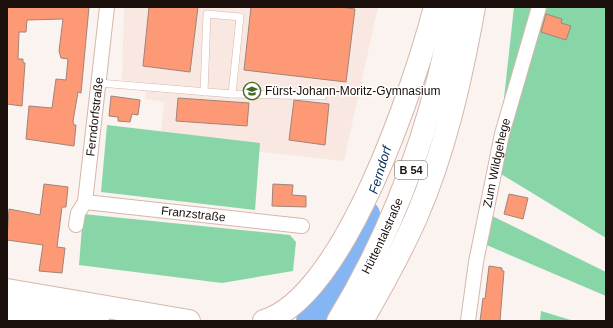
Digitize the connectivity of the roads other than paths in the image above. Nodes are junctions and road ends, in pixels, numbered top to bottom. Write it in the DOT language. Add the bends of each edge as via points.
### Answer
graph roads {
  1 [pos="106,7"];
  2 [pos="435,7"];
  3 [pos="454,7"];
  4 [pos="474,7"];
  5 [pos="539,7"];
  6 [pos="99,83"];
  7 [pos="204,92"];
  8 [pos="232,94"];
  9 [pos="324,96"];
  10 [pos="85,202"];
  11 [pos="76,225"];
  12 [pos="302,226"];
  13 [pos="7,290"];
  14 [pos="7,309"];
  15 [pos="38,312"];
  16 [pos="370,312"];
  17 [pos="18,321"];
  18 [pos="98,321"];
  19 [pos="189,321"];
  20 [pos="264,321"];
  21 [pos="338,321"];
  22 [pos="362,321"];
  23 [pos="468,321"];
  1 -- 6 [label="street, Ferndorfstraße"];
  2 -- 20 [label="highway" via="400,120 344,238 325,269 297,301 286,311"];
  3 -- 21 [label="highway, Hüttentalstraße / B 54" via="445,55 413,166 379,247"];
  4 -- 16 [label="highway, Hüttentalstraße / B 54" via="464,63 432,174 416,217"];
  5 -- 23 [label="street, Zum Wildgehege" via="502,134 476,262"];
  6 -- 7 [label="lane"];
  6 -- 10 [label="street, Ferndorfstraße"];
  7 -- 8 [label="lane"];
  7 -- 8 [label="lane" via="207,14 240,17"];
  8 -- 9 [label="lane"];
  10 -- 11 [label="street, Ferndorfstraße" via="78,213"];
  10 -- 12 [label="street, Franzstraße"];
  13 -- 19 [label="highway"];
  14 -- 15 [label="highway"];
  15 -- 17 [label="highway"];
  15 -- 18 [label="highway"];
  16 -- 22 [label="highway, Hüttentalstraße / B 54"];
}
